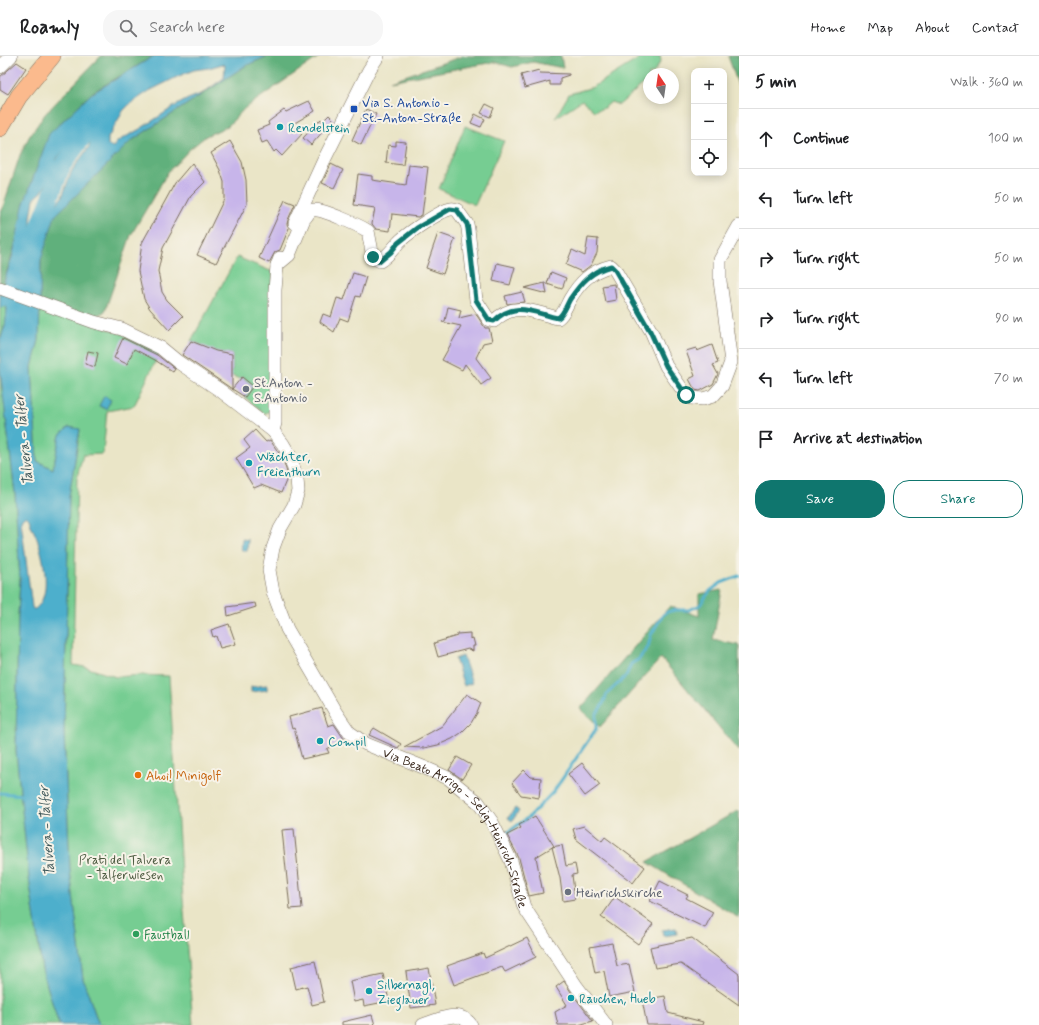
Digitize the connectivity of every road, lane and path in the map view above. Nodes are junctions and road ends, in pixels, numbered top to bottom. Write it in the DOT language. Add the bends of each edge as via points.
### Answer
graph roads {
  1 [pos="11,56"];
  2 [pos="52,56"];
  3 [pos="378,56"];
  4 [pos="0,67"];
  5 [pos="0,128"];
  6 [pos="739,226"];
  7 [pos="277,265"];
  8 [pos="0,288"];
  9 [pos="273,431"];
  10 [pos="423,1025"];
  11 [pos="471,1025"];
  12 [pos="606,1025"];
  1 -- 4 [label="street"];
  2 -- 5 [label="main road" via="19,96"];
  3 -- 7 [label="street" via="323,162"];
  6 -- 7 [label="street" via="720,260 720,282 731,362 722,386 713,396 703,399 686,395 666,366 650,331 611,266 596,272 580,284 558,318 537,311 523,310 507,311 494,321 489,320 476,300 468,226 454,209 441,213 417,228 380,261 373,257 368,231 320,210 313,210 304,219 289,255"];
  7 -- 9 [label="street"];
  8 -- 9 [label="street, Via Beato Arrigo - Selig-Heinrich-Straße" via="94,322 122,329 161,348"];
  9 -- 12 [label="street, Via Beato Arrigo - Selig-Heinrich-Straße" via="290,456 298,491 294,506 280,529 273,548 269,570 273,592 287,630 349,732 366,744 448,778 478,802 492,822 511,860 524,907 577,987"];
  10 -- 11 [label="street" via="452,1015 463,1018"];
}
